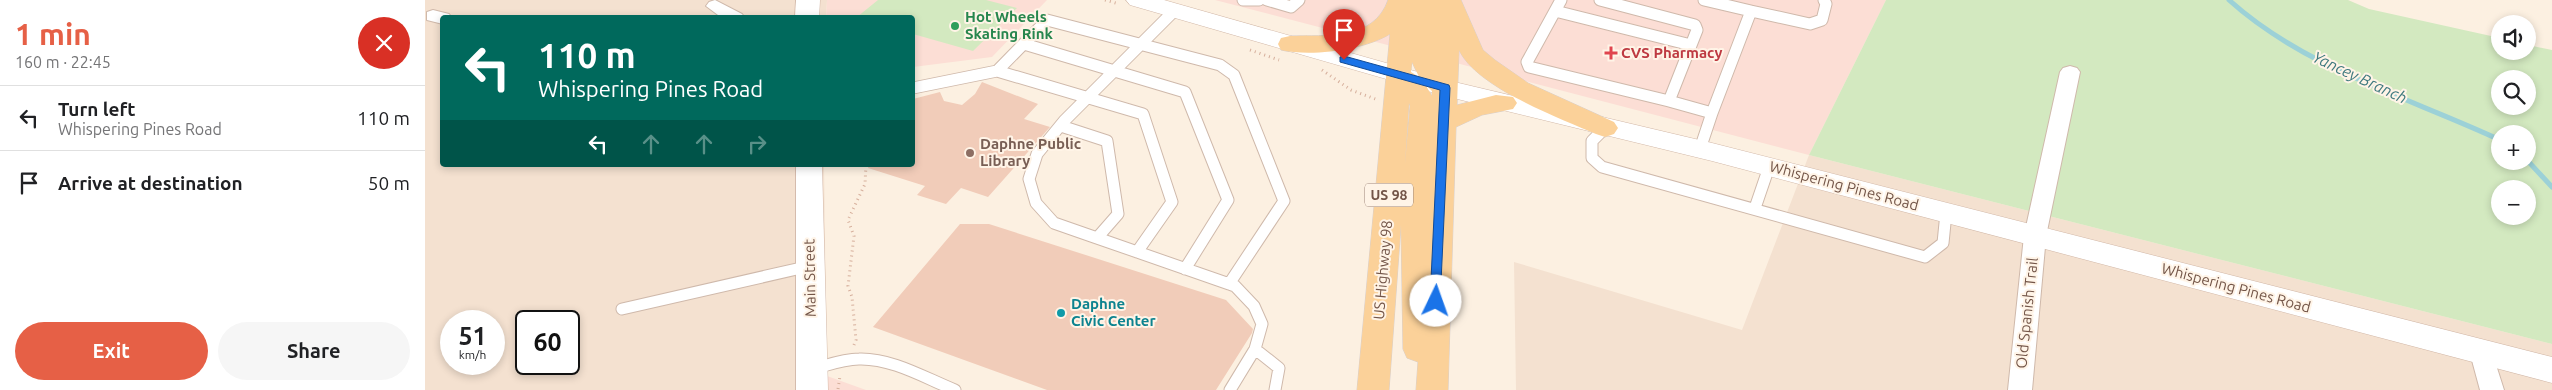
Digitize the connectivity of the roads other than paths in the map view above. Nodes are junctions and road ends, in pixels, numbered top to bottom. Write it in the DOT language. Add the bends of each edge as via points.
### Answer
graph roads {
  1 [pos="1138,0"];
  2 [pos="1244,0"];
  3 [pos="1259,0"];
  4 [pos="1267,0"];
  5 [pos="1299,0"];
  6 [pos="1400,0"];
  7 [pos="1405,0"];
  8 [pos="1561,0"];
  9 [pos="1600,0"];
  10 [pos="1704,0"];
  11 [pos="1824,0"];
  12 [pos="1442,1"];
  13 [pos="715,6"];
  14 [pos="1175,10"];
  15 [pos="1555,11"];
  16 [pos="1751,11"];
  17 [pos="731,15"];
  18 [pos="1023,44"];
  19 [pos="1290,44"];
  20 [pos="1140,45"];
  21 [pos="1691,45"];
  22 [pos="1114,70"];
  23 [pos="997,71"];
  24 [pos="2070,72"];
  25 [pos="1397,75"];
  26 [pos="915,88"];
  27 [pos="1445,88"];
  28 [pos="1087,98"];
  29 [pos="1669,101"];
  30 [pos="1504,103"];
  31 [pos="1712,113"];
  32 [pos="1064,121"];
  33 [pos="1444,122"];
  34 [pos="1605,128"];
  35 [pos="1700,149"];
  36 [pos="809,167"];
  37 [pos="1769,167"];
  38 [pos="1755,208"];
  39 [pos="1947,213"];
  40 [pos="2035,236"];
  41 [pos="1097,238"];
  42 [pos="1137,252"];
  43 [pos="810,266"];
  44 [pos="1185,269"];
  45 [pos="1229,284"];
  46 [pos="622,309"];
  47 [pos="1255,349"];
  48 [pos="2482,353"];
  49 [pos="2552,370"];
  50 [pos="812,380"];
  51 [pos="955,390"];
  52 [pos="1230,390"];
  53 [pos="1275,390"];
  54 [pos="1373,390"];
  55 [pos="1423,390"];
  56 [pos="1432,390"];
  57 [pos="2020,390"];
  58 [pos="2492,390"];
  1 -- 14 [label="street, Whispering Pines Road"];
  2 -- 3 [label="lane"];
  4 -- 5 [label="lane" via="1291,7"];
  6 -- 19 [label="main road" via="1392,18 1369,34 1354,40"];
  7 -- 25 [label="main road, US Highway 98 / US 98"];
  8 -- 15 [label="lane"];
  9 -- 21 [label="lane" via="1691,22 1697,30"];
  10 -- 16 [label="lane"];
  11 -- 16 [label="lane" via="1822,20 1810,24"];
  12 -- 27 [label="main road"];
  12 -- 34 [label="main road" via="1473,54 1486,66 1519,89"];
  13 -- 17 [label="street"];
  14 -- 19 [label="street, Whispering Pines Road"];
  14 -- 20 [label="lane"];
  15 -- 21 [label="lane"];
  15 -- 29 [label="lane" via="1527,62 1529,67"];
  16 -- 31 [label="lane"];
  18 -- 20 [label="lane" via="1047,20"];
  18 -- 22 [label="lane"];
  18 -- 23 [label="lane"];
  19 -- 25 [label="street, Whispering Pines Road"];
  20 -- 22 [label="lane"];
  20 -- 45 [label="lane" via="1220,65 1234,76 1284,201"];
  21 -- 29 [label="lane"];
  22 -- 28 [label="lane"];
  22 -- 44 [label="lane" via="1185,92 1228,200"];
  23 -- 26 [label="lane"];
  23 -- 28 [label="lane"];
  24 -- 40 [label="street, Old Spanish Trail"];
  25 -- 27 [label="street, Whispering Pines Road"];
  25 -- 54 [label="main road, US Highway 98 / US 98"];
  25 -- 55 [label="main road" via="1413,84 1423,106 1414,266"];
  27 -- 30 [label="street, Whispering Pines Road"];
  27 -- 33 [label="main road"];
  28 -- 32 [label="lane"];
  28 -- 42 [label="lane" via="1143,114 1172,202"];
  29 -- 31 [label="lane"];
  30 -- 33 [label="main road" via="1465,110"];
  30 -- 34 [label="street, Whispering Pines Road"];
  31 -- 35 [label="lane"];
  32 -- 41 [label="lane" via="1064,127 1107,140 1118,214"];
  32 -- 41 [label="lane" via="1037,154 1029,179 1036,203 1054,223"];
  33 -- 56 [label="main road"];
  34 -- 35 [label="street, Whispering Pines Road"];
  34 -- 38 [label="lane" via="1592,141 1592,158 1602,167"];
  35 -- 37 [label="street, Whispering Pines Road"];
  36 -- 43 [label="street, Main Street"];
  37 -- 38 [label="lane"];
  37 -- 39 [label="street, Whispering Pines Road"];
  38 -- 39 [label="lane" via="1925,257 1943,242"];
  39 -- 40 [label="street, Whispering Pines Road"];
  40 -- 48 [label="street, Whispering Pines Road"];
  40 -- 57 [label="street, Old Spanish Trail"];
  41 -- 42 [label="lane"];
  42 -- 44 [label="lane"];
  43 -- 46 [label="lane"];
  43 -- 50 [label="street, Main Street"];
  44 -- 45 [label="lane"];
  45 -- 47 [label="lane" via="1254,306 1262,324"];
  47 -- 52 [label="lane"];
  47 -- 53 [label="lane" via="1279,368"];
  48 -- 49 [label="street, Whispering Pines Road"];
  48 -- 58 [label="street"];
  50 -- 51 [label="lane" via="847,360 867,359"];
}
